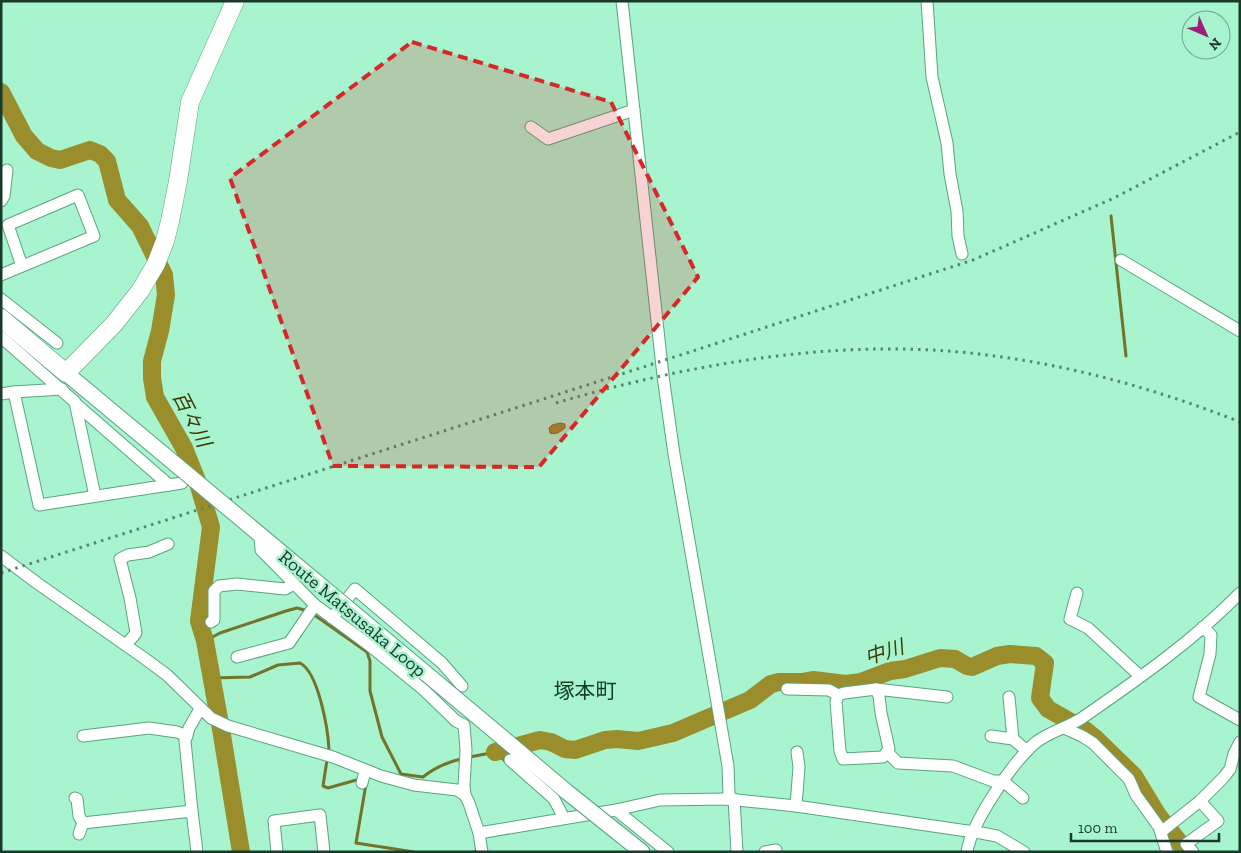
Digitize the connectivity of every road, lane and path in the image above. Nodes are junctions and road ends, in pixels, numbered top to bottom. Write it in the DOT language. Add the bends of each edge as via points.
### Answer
graph roads {
  1 [pos="235,1"];
  2 [pos="622,1"];
  3 [pos="927,1"];
  4 [pos="634,110"];
  5 [pos="531,127"];
  6 [pos="7,170"];
  7 [pos="1,201"];
  8 [pos="4,220"];
  9 [pos="962,254"];
  10 [pos="1122,260"];
  11 [pos="22,266"];
  12 [pos="1,275"];
  13 [pos="1,299"];
  14 [pos="1,318"];
  15 [pos="1240,331"];
  16 [pos="1,338"];
  17 [pos="57,343"];
  18 [pos="64,381"];
  19 [pos="14,392"];
  20 [pos="1,394"];
  21 [pos="76,404"];
  22 [pos="182,483"];
  23 [pos="169,485"];
  24 [pos="95,496"];
  25 [pos="260,535"];
  26 [pos="168,544"];
  27 [pos="1,556"];
  28 [pos="294,584"];
  29 [pos="1076,592"];
  30 [pos="1240,593"];
  31 [pos="1235,606"];
  32 [pos="311,610"];
  33 [pos="332,618"];
  34 [pos="211,622"];
  35 [pos="1203,627"];
  36 [pos="126,646"];
  37 [pos="237,657"];
  38 [pos="1140,676"];
  39 [pos="462,686"];
  40 [pos="876,689"];
  41 [pos="787,690"];
  42 [pos="838,695"];
  43 [pos="947,697"];
  44 [pos="1009,697"];
  45 [pos="200,709"];
  46 [pos="1240,720"];
  47 [pos="1066,727"];
  48 [pos="83,736"];
  49 [pos="187,736"];
  50 [pos="991,736"];
  51 [pos="1014,740"];
  52 [pos="1240,742"];
  53 [pos="1026,751"];
  54 [pos="797,752"];
  55 [pos="887,752"];
  56 [pos="510,760"];
  57 [pos="1003,781"];
  58 [pos="465,795"];
  59 [pos="75,798"];
  60 [pos="1023,798"];
  61 [pos="731,799"];
  62 [pos="1200,801"];
  63 [pos="796,806"];
  64 [pos="616,810"];
  65 [pos="192,811"];
  66 [pos="564,818"];
  67 [pos="973,832"];
  68 [pos="1161,832"];
  69 [pos="479,833"];
  70 [pos="197,852"];
  71 [pos="277,852"];
  72 [pos="324,852"];
  73 [pos="482,852"];
  74 [pos="642,852"];
  75 [pos="668,852"];
  76 [pos="737,852"];
  77 [pos="967,852"];
  78 [pos="1024,852"];
  79 [pos="1167,852"];
  80 [pos="1193,852"];
  1 -- 18 [label="main road" via="190,102 166,241 156,264 140,291"];
  2 -- 4 [label="street"];
  3 -- 9 [label="street" via="932,77 947,143"];
  4 -- 5 [label="street" via="548,139"];
  4 -- 61 [label="street" via="666,396"];
  6 -- 7 [label="street"];
  8 -- 11 [label="street"];
  8 -- 11 [label="street" via="78,196 94,236"];
  10 -- 15 [label="street"];
  11 -- 12 [label="street"];
  13 -- 17 [label="street"];
  14 -- 18 [label="main road"];
  16 -- 18 [label="street"];
  18 -- 19 [label="street"];
  18 -- 21 [label="street"];
  18 -- 25 [label="main road, Route Matsusaka Loop, bridge" via="162,453"];
  19 -- 20 [label="street"];
  19 -- 24 [label="street" via="39,505"];
  21 -- 23 [label="street"];
  21 -- 24 [label="street"];
  22 -- 23 [label="street"];
  23 -- 24 [label="street"];
  25 -- 28 [label="street" via="261,550"];
  25 -- 74 [label="main road, Route Matsusaka Loop, bridge"];
  26 -- 36 [label="street" via="120,559 136,634"];
  27 -- 36 [label="street"];
  28 -- 32 [label="street"];
  28 -- 34 [label="street" via="285,589 237,584 219,586 214,591 214,620"];
  29 -- 38 [label="street" via="1070,619 1088,628"];
  30 -- 31 [label="street"];
  31 -- 35 [label="street"];
  32 -- 33 [label="street"];
  32 -- 37 [label="street" via="289,643"];
  33 -- 39 [label="street" via="354,589 442,663"];
  33 -- 58 [label="street" via="464,725"];
  35 -- 38 [label="street"];
  35 -- 46 [label="street" via="1211,634 1210,654 1199,697"];
  36 -- 45 [label="street" via="167,675"];
  38 -- 47 [label="street"];
  40 -- 42 [label="street"];
  40 -- 43 [label="street"];
  40 -- 55 [label="street" via="890,749"];
  41 -- 42 [label="street" via="829,690"];
  42 -- 55 [label="street" via="836,702 843,759 884,757"];
  44 -- 51 [label="street"];
  45 -- 49 [label="street"];
  45 -- 58 [label="street" via="228,726 333,757 363,777 380,776 414,785 449,788"];
  47 -- 53 [label="street" via="1042,738"];
  47 -- 68 [label="street" via="1093,744 1129,780"];
  48 -- 49 [label="street" via="149,728"];
  49 -- 65 [label="street"];
  50 -- 51 [label="street"];
  51 -- 53 [label="street"];
  52 -- 62 [label="street" via="1230,769"];
  53 -- 57 [label="street"];
  54 -- 63 [label="street" via="800,767"];
  55 -- 57 [label="street" via="898,763 953,766 994,781"];
  56 -- 66 [label="street" via="554,799"];
  57 -- 60 [label="street"];
  57 -- 67 [label="street"];
  58 -- 69 [label="street"];
  59 -- 65 [label="street" via="81,829"];
  61 -- 63 [label="street"];
  61 -- 64 [label="street" via="660,800"];
  61 -- 76 [label="street"];
  62 -- 68 [label="street"];
  62 -- 80 [label="street" via="1218,821 1186,844"];
  63 -- 67 [label="street"];
  64 -- 66 [label="street"];
  64 -- 75 [label="street"];
  65 -- 70 [label="street"];
  66 -- 69 [label="street"];
  67 -- 77 [label="street"];
  67 -- 78 [label="street" via="997,836"];
  68 -- 79 [label="street"];
  69 -- 73 [label="street"];
  71 -- 72 [label="street" via="274,821 320,815"];
}
